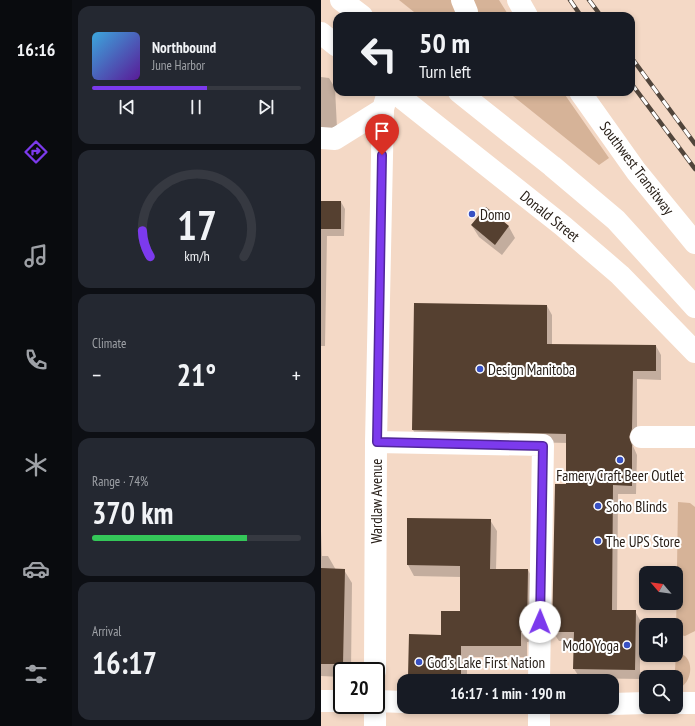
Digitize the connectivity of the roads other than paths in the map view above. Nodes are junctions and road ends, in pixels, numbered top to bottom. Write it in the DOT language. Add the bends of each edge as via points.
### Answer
graph roads {
  1 [pos="341,0"];
  2 [pos="462,0"];
  3 [pos="518,0"];
  4 [pos="356,12"];
  5 [pos="467,12"];
  6 [pos="525,12"];
  7 [pos="321,33"];
  8 [pos="333,43"];
  9 [pos="464,96"];
  10 [pos="583,96"];
  11 [pos="389,98"];
  12 [pos="321,138"];
  13 [pos="695,243"];
  14 [pos="695,307"];
  15 [pos="695,352"];
  16 [pos="641,437"];
  17 [pos="695,437"];
  18 [pos="377,442"];
  19 [pos="375,662"];
  20 [pos="539,674"];
  21 [pos="321,701"];
  22 [pos="333,701"];
  23 [pos="385,702"];
  24 [pos="397,702"];
  25 [pos="639,703"];
  26 [pos="683,703"];
  27 [pos="695,703"];
  28 [pos="619,704"];
  29 [pos="375,714"];
  30 [pos="539,714"];
  31 [pos="375,726"];
  32 [pos="539,726"];
  1 -- 4 [label="main road"];
  2 -- 5 [label="main road"];
  3 -- 6 [label="main road"];
  7 -- 8 [label="main road"];
  9 -- 14 [label="main road" via="616,220"];
  10 -- 13 [label="main road, Southwest Transitway" via="636,171"];
  11 -- 12 [label="main road" via="335,139"];
  11 -- 15 [label="main road, Donald Street" via="563,226 620,275"];
  11 -- 18 [label="main road, Wardlaw Avenue"];
  16 -- 17 [label="main road"];
  18 -- 19 [label="main road, Wardlaw Avenue"];
  18 -- 20 [label="main road" via="543,446"];
  21 -- 22 [label="main road"];
  23 -- 24 [label="main road"];
  25 -- 28 [label="main road"];
  26 -- 27 [label="main road"];
  29 -- 31 [label="main road"];
  30 -- 32 [label="main road"];
}
